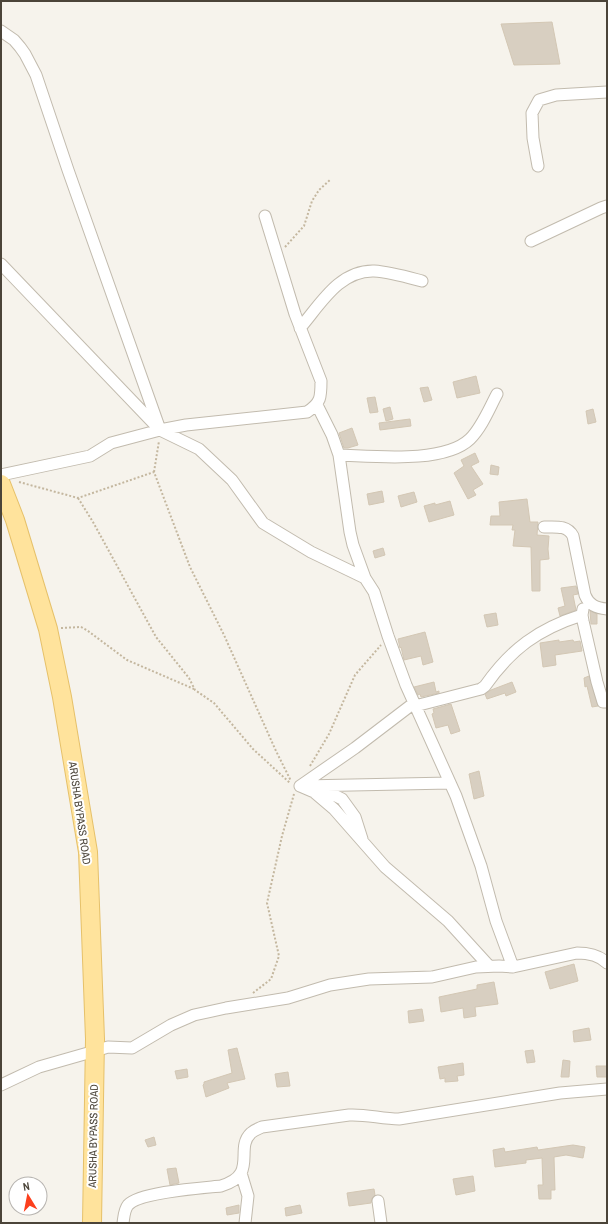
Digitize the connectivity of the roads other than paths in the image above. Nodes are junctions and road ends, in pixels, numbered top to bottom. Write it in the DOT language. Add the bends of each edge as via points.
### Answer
graph roads {
  1 [pos="1,31"];
  2 [pos="607,92"];
  3 [pos="538,166"];
  4 [pos="607,206"];
  5 [pos="265,216"];
  6 [pos="531,241"];
  7 [pos="1,264"];
  8 [pos="422,281"];
  9 [pos="300,328"];
  10 [pos="497,394"];
  11 [pos="317,405"];
  12 [pos="160,430"];
  13 [pos="339,455"];
  14 [pos="1,475"];
  15 [pos="9,483"];
  16 [pos="544,527"];
  17 [pos="365,578"];
  18 [pos="588,602"];
  19 [pos="605,608"];
  20 [pos="582,615"];
  21 [pos="607,702"];
  22 [pos="415,704"];
  23 [pos="450,783"];
  24 [pos="295,785"];
  25 [pos="607,963"];
  26 [pos="489,966"];
  27 [pos="513,967"];
  28 [pos="95,1050"];
  29 [pos="1,1085"];
  30 [pos="607,1089"];
  31 [pos="241,1173"];
  32 [pos="378,1201"];
  33 [pos="92,1223"];
  34 [pos="123,1223"];
  35 [pos="245,1223"];
  36 [pos="381,1223"];
  1 -- 12 [label="street" via="14,40 26,54 36,75"];
  2 -- 3 [label="street" via="539,100 532,113"];
  4 -- 6 [label="street"];
  5 -- 9 [label="street"];
  7 -- 12 [label="street"];
  8 -- 9 [label="street" via="374,271 358,273 335,286"];
  9 -- 11 [label="street" via="321,381"];
  10 -- 13 [label="street" via="480,426 462,445 424,456"];
  11 -- 12 [label="street" via="306,412"];
  11 -- 13 [label="street"];
  12 -- 14 [label="street" via="111,443 90,456"];
  12 -- 17 [label="street" via="199,449 232,480 263,523 311,552"];
  13 -- 17 [label="street" via="350,532"];
  15 -- 28 [label="main road, ARUSHA BYPASS ROAD" via="15,520 48,629 88,852"];
  16 -- 18 [label="street" via="559,527 570,531 573,536"];
  17 -- 22 [label="street" via="374,592"];
  18 -- 19 [label="street" via="593,606"];
  18 -- 20 [label="street"];
  20 -- 21 [label="street" via="601,698 603,702"];
  20 -- 22 [label="street" via="537,634 506,659 481,689"];
  22 -- 23 [label="street"];
  22 -- 24 [label="street" via="355,748"];
  23 -- 24 [label="street"];
  23 -- 27 [label="street" via="481,866 496,921"];
  24 -- 26 [label="street" via="314,792 334,809 385,867 448,921"];
  25 -- 27 [label="street" via="595,955 577,953"];
  26 -- 27 [label="street"];
  26 -- 28 [label="street" via="432,977 369,979 330,985 288,998 194,1016 172,1025 132,1048 108,1047"];
  28 -- 29 [label="street" via="39,1066"];
  28 -- 33 [label="main road, ARUSHA BYPASS ROAD"];
  30 -- 31 [label="street" via="560,1093 399,1119 359,1114 262,1127 249,1134"];
  31 -- 34 [label="street" via="229,1184 221,1186 142,1197 127,1206"];
  31 -- 35 [label="street" via="248,1196"];
  32 -- 36 [label="street"];
}
